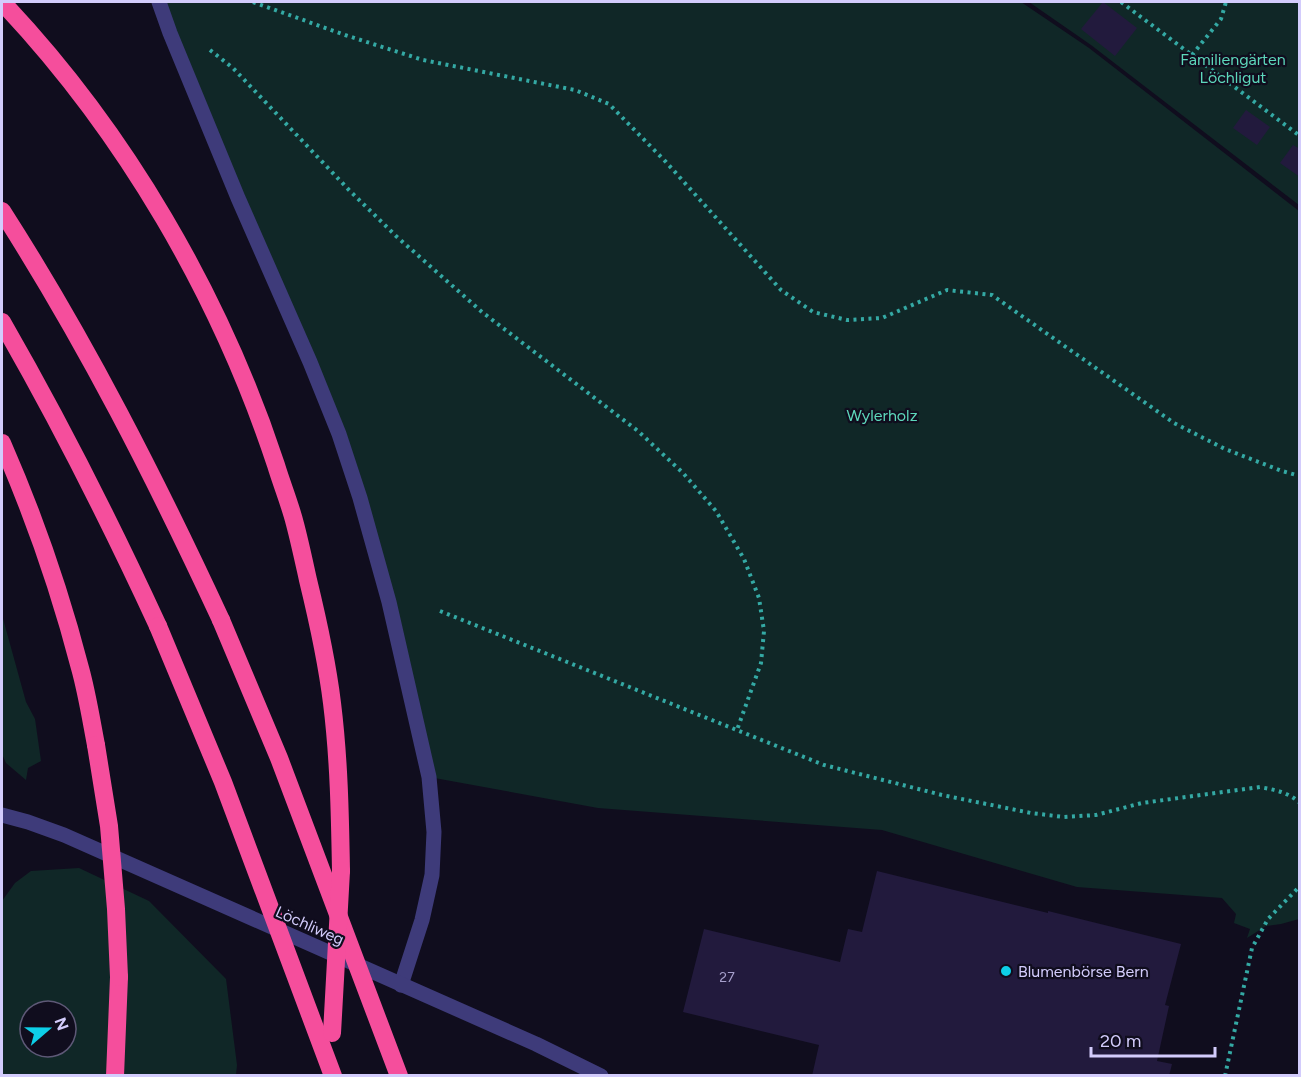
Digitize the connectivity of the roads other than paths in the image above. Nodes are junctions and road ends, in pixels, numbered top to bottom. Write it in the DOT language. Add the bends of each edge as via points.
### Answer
graph roads {
  1 [pos="2,2"];
  2 [pos="159,2"];
  3 [pos="2,211"];
  4 [pos="2,322"];
  5 [pos="2,443"];
  6 [pos="2,816"];
  7 [pos="402,985"];
  8 [pos="115,1076"];
  9 [pos="325,1076"];
  10 [pos="333,1076"];
  11 [pos="399,1076"];
  12 [pos="600,1076"];
  1 -- 9 [label="highway, bridge" via="36,38 100,121 161,213 215,311 260,417 294,522 319,625 338,770 341,871 332,1033"];
  2 -- 7 [label="street" via="339,434 388,602 429,777 434,832 432,875"];
  3 -- 11 [label="highway, bridge" via="126,424 221,620 279,758"];
  4 -- 10 [label="highway, bridge" via="86,474 158,626 227,792"];
  5 -- 8 [label="highway, bridge" via="56,582 81,669 96,745 109,826 116,909 119,977"];
  6 -- 7 [label="street, Löchliweg" via="64,835"];
  7 -- 12 [label="street, Löchliweg"];
}
